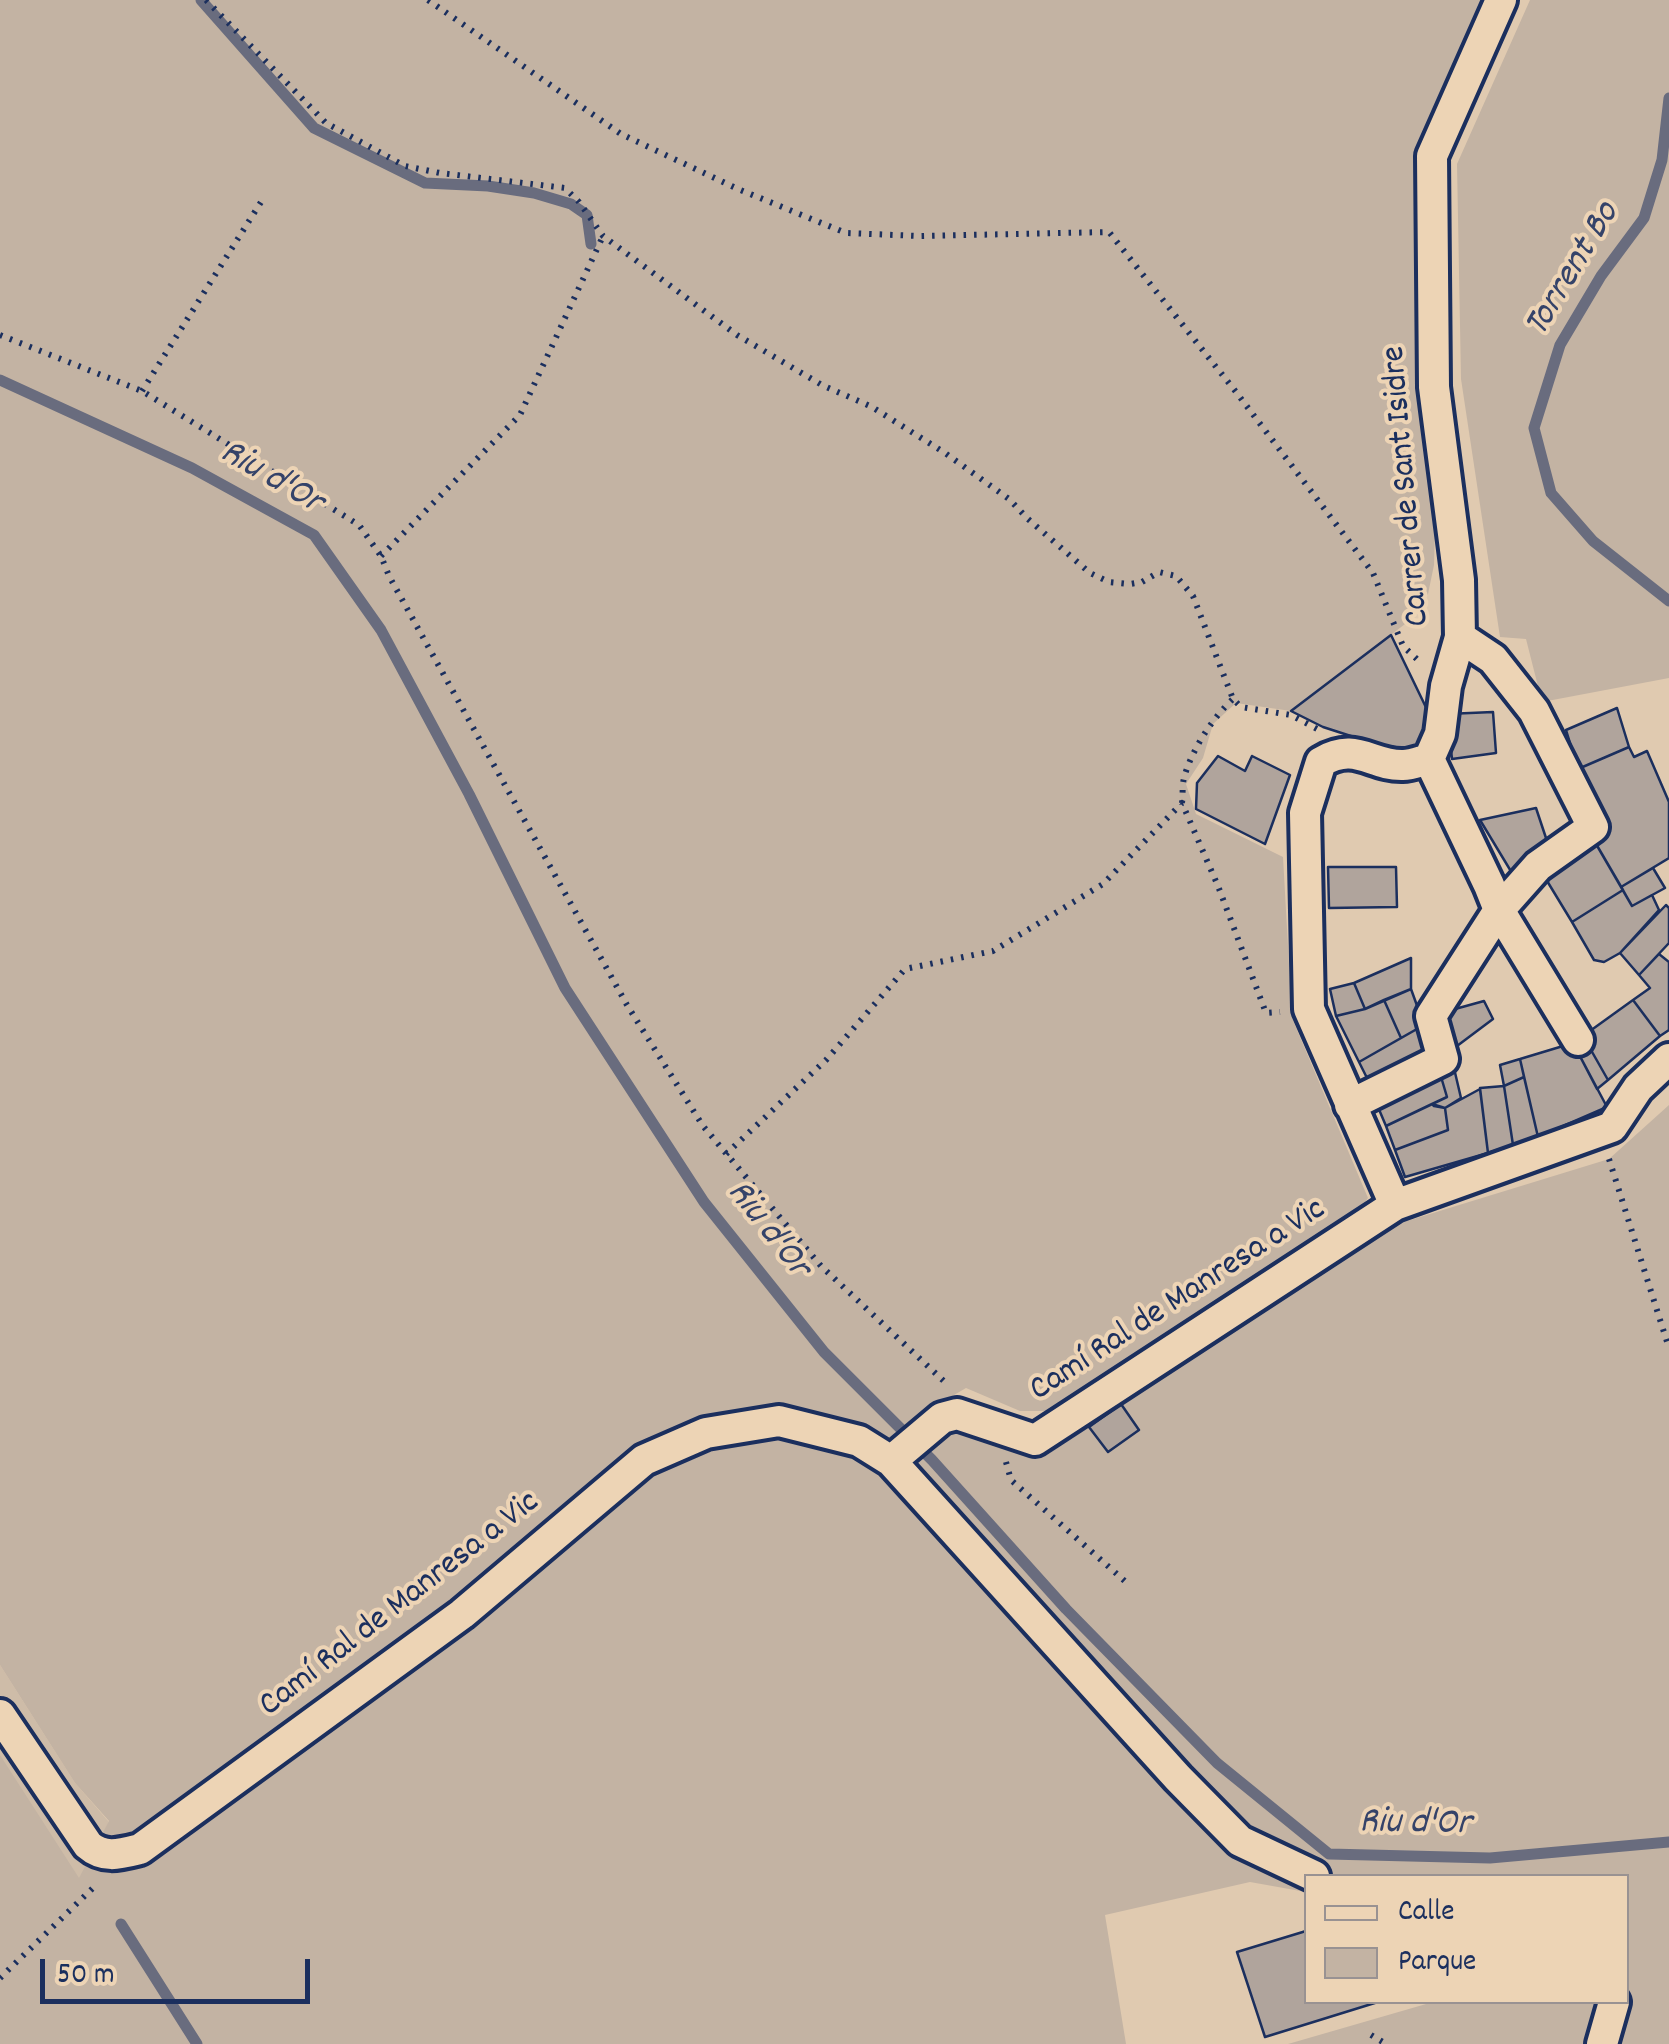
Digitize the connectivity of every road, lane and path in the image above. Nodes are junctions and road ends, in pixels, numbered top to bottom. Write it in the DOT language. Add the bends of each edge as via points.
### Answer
graph roads {
  1 [pos="206,0"];
  2 [pos="428,0"];
  3 [pos="1501,0"];
  4 [pos="260,202"];
  5 [pos="603,236"];
  6 [pos="0,335"];
  7 [pos="142,391"];
  8 [pos="380,556"];
  9 [pos="1460,637"];
  10 [pos="1446,686"];
  11 [pos="1233,699"];
  12 [pos="1334,754"];
  13 [pos="1429,759"];
  14 [pos="1182,804"];
  15 [pos="1494,898"];
  16 [pos="1309,1009"];
  17 [pos="1578,1040"];
  18 [pos="1669,1059"];
  19 [pos="1350,1105"];
  20 [pos="1600,1131"];
  21 [pos="726,1154"];
  22 [pos="1395,1206"];
  23 [pos="1669,1348"];
  24 [pos="949,1416"];
  25 [pos="1002,1431"];
  26 [pos="894,1459"];
  27 [pos="1127,1583"];
  28 [pos="0,1716"];
  29 [pos="100,1850"];
  30 [pos="1310,1874"];
  31 [pos="0,1978"];
  32 [pos="1613,2004"];
  33 [pos="1370,2035"];
  34 [pos="1386,2044"];
  35 [pos="1602,2044"];
  1 -- 5 [label="path" via="326,123 405,166 565,188"];
  2 -- 10 [label="path" via="621,134 846,233 1109,232 1371,571 1403,646"];
  3 -- 9 [label="street, Carrer de Sant Isidre" via="1432,156 1434,387"];
  4 -- 7 [label="path"];
  5 -- 8 [label="path" via="520,415"];
  5 -- 11 [label="path" via="737,335 946,453 1090,572 1130,584 1159,572 1176,576 1193,596"];
  6 -- 7 [label="path"];
  7 -- 8 [label="path" via="359,525"];
  8 -- 21 [label="path" via="626,1005"];
  9 -- 10 [label="street, Carrer de Sant Isidre"];
  9 -- 15 [label="street" via="1493,659 1534,711 1593,828"];
  10 -- 13 [label="street, Carrer de Sant Isidre" via="1440,734"];
  11 -- 12 [label="path" via="1240,707 1291,715 1316,728"];
  11 -- 14 [label="path" via="1206,730 1184,778"];
  12 -- 13 [label="street" via="1402,765"];
  12 -- 16 [label="street" via="1321,762 1305,813"];
  13 -- 15 [label="street"];
  14 -- 16 [label="path" via="1266,1013"];
  14 -- 21 [label="path" via="1103,884 993,951 905,968 827,1059"];
  15 -- 17 [label="street"];
  15 -- 19 [label="street" via="1431,1016 1442,1060"];
  16 -- 19 [label="street"];
  18 -- 20 [label="street" via="1638,1088 1612,1127"];
  19 -- 22 [label="street"];
  20 -- 22 [label="street, Camí Ral de Manresa a Vic"];
  20 -- 23 [label="path"];
  21 -- 24 [label="path" via="821,1266 948,1386"];
  22 -- 25 [label="street, Camí Ral de Manresa a Vic" via="1036,1440"];
  24 -- 25 [label="street, Camí Ral de Manresa a Vic" via="968,1416"];
  24 -- 26 [label="street"];
  25 -- 27 [label="path" via="1011,1480"];
  26 -- 29 [label="street, Camí Ral de Manresa a Vic" via="860,1441 779,1421 706,1433 644,1460 462,1614 184,1819 140,1849"];
  26 -- 30 [label="street, Camí Ral de Manresa a Vic" via="1240,1841"];
  28 -- 29 [label="street"];
  29 -- 31 [label="path" via="104,1876"];
  32 -- 35 [label="street"];
  33 -- 34 [label="path"];
}
